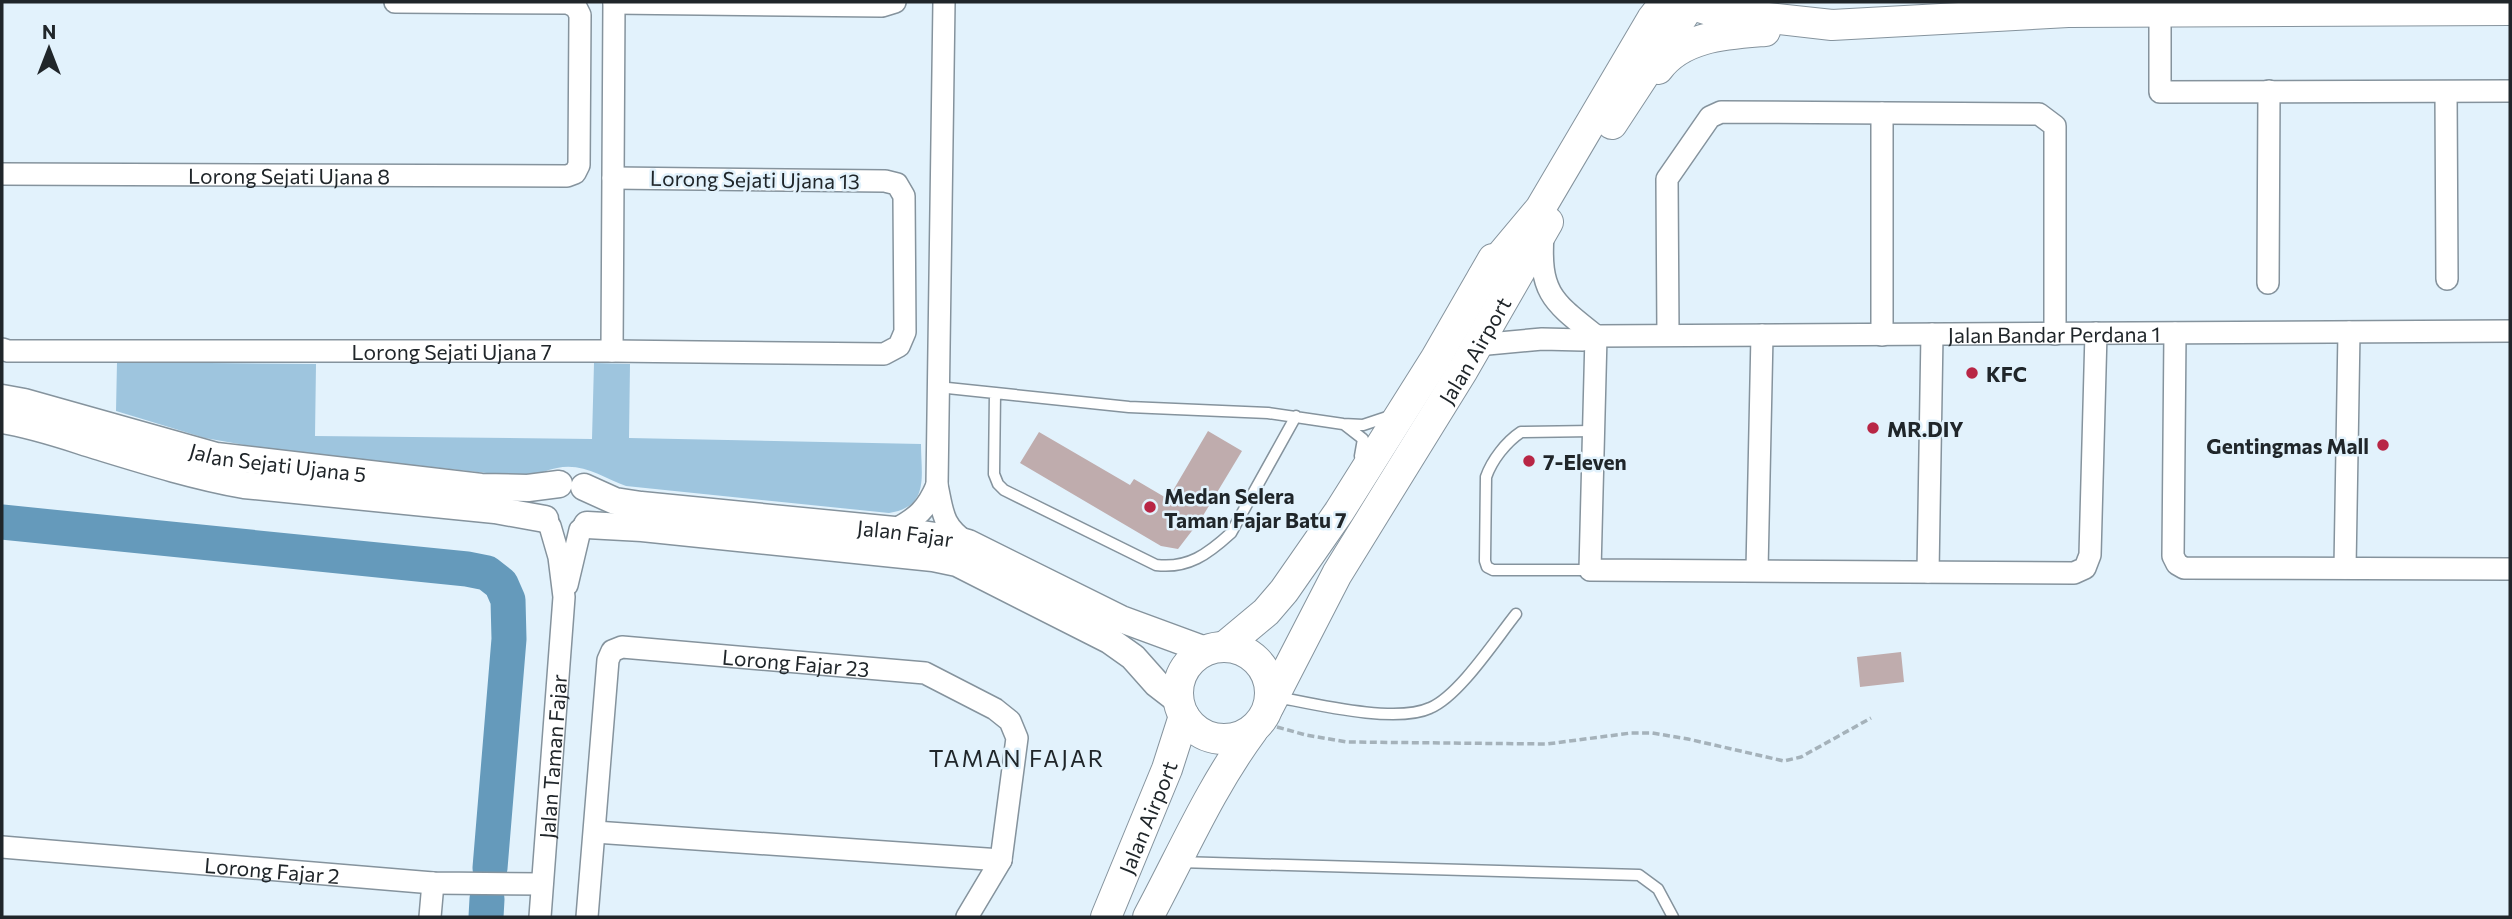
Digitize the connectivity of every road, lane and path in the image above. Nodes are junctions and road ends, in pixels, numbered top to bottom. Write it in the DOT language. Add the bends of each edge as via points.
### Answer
graph roads {
  1 [pos="395,2"];
  2 [pos="895,2"];
  3 [pos="944,2"];
  4 [pos="1648,2"];
  5 [pos="1746,2"];
  6 [pos="614,3"];
  7 [pos="1690,4"];
  8 [pos="1778,8"];
  9 [pos="2510,10"];
  10 [pos="2160,11"];
  11 [pos="1821,23"];
  12 [pos="2269,91"];
  13 [pos="2510,91"];
  14 [pos="2446,92"];
  15 [pos="1882,113"];
  16 [pos="1597,147"];
  17 [pos="2,174"];
  18 [pos="613,178"];
  19 [pos="1543,230"];
  20 [pos="1483,277"];
  21 [pos="2447,279"];
  22 [pos="2268,282"];
  23 [pos="2510,331"];
  24 [pos="2349,332"];
  25 [pos="2096,333"];
  26 [pos="2175,333"];
  27 [pos="1882,334"];
  28 [pos="1932,334"];
  29 [pos="2055,334"];
  30 [pos="1668,335"];
  31 [pos="1762,335"];
  32 [pos="1595,336"];
  33 [pos="1477,345"];
  34 [pos="899,346"];
  35 [pos="2,349"];
  36 [pos="612,351"];
  37 [pos="938,387"];
  38 [pos="995,393"];
  39 [pos="2,398"];
  40 [pos="1409,401"];
  41 [pos="1296,416"];
  42 [pos="2,421"];
  43 [pos="1343,424"];
  44 [pos="1593,431"];
  45 [pos="937,485"];
  46 [pos="571,486"];
  47 [pos="1339,512"];
  48 [pos="548,522"];
  49 [pos="584,528"];
  50 [pos="894,530"];
  51 [pos="968,543"];
  52 [pos="2346,568"];
  53 [pos="2510,569"];
  54 [pos="1590,570"];
  55 [pos="1757,570"];
  56 [pos="1928,572"];
  57 [pos="564,597"];
  58 [pos="1516,614"];
  59 [pos="1216,649"];
  60 [pos="1181,708"];
  61 [pos="1265,713"];
  62 [pos="1871,718"];
  63 [pos="596,832"];
  64 [pos="2,848"];
  65 [pos="1001,860"];
  66 [pos="1177,862"];
  67 [pos="433,883"];
  68 [pos="542,884"];
  69 [pos="430,917"];
  70 [pos="540,917"];
  71 [pos="587,917"];
  72 [pos="967,917"];
  73 [pos="1106,917"];
  74 [pos="1148,917"];
  75 [pos="1673,917"];
  1 -- 17 [label="street, Lorong Sejati Ujana 8" via="568,3 576,7 580,15 579,165 575,173"];
  2 -- 6 [label="street" via="881,6"];
  3 -- 37 [label="street"];
  4 -- 20 [label="main road, Jalan Airport"];
  5 -- 8 [label="main road" via="1756,9"];
  6 -- 18 [label="street"];
  7 -- 11 [label="main road" via="1736,16"];
  7 -- 16 [label="main road, Jalan Airport"];
  7 -- 20 [label="main road" via="1673,3 1652,19 1540,209"];
  8 -- 11 [label="main road"];
  9 -- 10 [label="main road"];
  10 -- 11 [label="main road"];
  10 -- 12 [label="street" via="2160,92"];
  11 -- 16 [label="main road" via="1731,34 1685,45 1660,66 1617,133"];
  12 -- 14 [label="street"];
  12 -- 22 [label="street"];
  13 -- 14 [label="street"];
  14 -- 21 [label="street"];
  15 -- 27 [label="street"];
  15 -- 29 [label="street" via="2039,114 2055,126"];
  15 -- 30 [label="street" via="1721,112 1710,117 1667,179"];
  16 -- 19 [label="main road, Jalan Airport"];
  18 -- 34 [label="street, Lorong Sejati Ujana 13" via="897,184 904,196 905,332"];
  18 -- 36 [label="street"];
  19 -- 32 [label="street" via="1546,287 1553,299"];
  19 -- 33 [label="main road, Jalan Airport"];
  20 -- 40 [label="main road, Jalan Airport"];
  23 -- 24 [label="street, Jalan Bandar Perdana 1"];
  24 -- 26 [label="street, Jalan Bandar Perdana 1"];
  24 -- 52 [label="street"];
  25 -- 26 [label="street, Jalan Bandar Perdana 1"];
  25 -- 29 [label="street, Jalan Bandar Perdana 1"];
  25 -- 56 [label="street" via="2090,555 2084,568 2074,573"];
  26 -- 52 [label="street" via="2173,556 2177,564 2184,568"];
  27 -- 28 [label="street, Jalan Bandar Perdana 1"];
  27 -- 31 [label="street, Jalan Bandar Perdana 1"];
  28 -- 29 [label="street, Jalan Bandar Perdana 1"];
  28 -- 56 [label="street"];
  30 -- 31 [label="street, Jalan Bandar Perdana 1"];
  30 -- 32 [label="street, Jalan Bandar Perdana 1"];
  31 -- 55 [label="street"];
  32 -- 33 [label="street, Jalan Bandar Perdana 1"];
  32 -- 44 [label="street"];
  33 -- 61 [label="main road, Jalan Airport" via="1337,574"];
  34 -- 36 [label="street, Lorong Sejati Ujana 7" via="884,354"];
  35 -- 36 [label="street, Lorong Sejati Ujana 7"];
  37 -- 38 [label="lane"];
  37 -- 45 [label="street"];
  38 -- 41 [label="lane" via="1129,407"];
  38 -- 41 [label="lane" via="994,474 998,484 1156,565 1175,567 1189,563 1231,533"];
  39 -- 46 [label="street, Jalan Sejati Ujana 5" via="216,456 481,487"];
  40 -- 43 [label="lane" via="1381,420"];
  40 -- 47 [label="main road, Jalan Airport"];
  41 -- 43 [label="lane"];
  42 -- 48 [label="street, Jalan Sejati Ujana 5" via="211,479 495,510"];
  43 -- 47 [label="lane" via="1360,435 1364,444"];
  44 -- 54 [label="street"];
  44 -- 54 [label="lane" via="1521,432 1490,466 1486,477 1487,567"];
  45 -- 50 [label="street" via="922,512"];
  45 -- 51 [label="street" via="944,520"];
  46 -- 48 [label="street" via="546,495 543,511"];
  46 -- 49 [label="street" via="590,493 594,510"];
  46 -- 50 [label="street, Jalan Fajar" via="641,505"];
  47 -- 59 [label="main road, Jalan Airport" via="1266,612"];
  48 -- 49 [label="street" via="564,533"];
  48 -- 57 [label="street"];
  49 -- 57 [label="street"];
  49 -- 60 [label="street, Jalan Fajar" via="642,528 957,564 1109,640 1133,657"];
  50 -- 51 [label="street, Jalan Fajar"];
  51 -- 59 [label="street, Jalan Fajar" via="1121,619"];
  52 -- 53 [label="street"];
  54 -- 55 [label="street"];
  55 -- 56 [label="street"];
  57 -- 68 [label="street, Jalan Taman Fajar"];
  58 -- 61 [label="lane" via="1450,694 1430,709 1402,714 1353,710"];
  59 -- 60 [label="main road" via="1194,659 1184,671 1179,685"];
  59 -- 61 [label="main road" via="1244,652 1261,666 1270,685"];
  60 -- 61 [label="main road" via="1194,728 1207,736 1231,738"];
  60 -- 73 [label="main road, Jalan Airport" via="1167,769"];
  61 -- 62 [label="path" via="1284,730 1347,742 1523,745 1652,733 1784,761 1801,757"];
  61 -- 66 [label="main road, Jalan Airport" via="1222,774"];
  63 -- 65 [label="street"];
  63 -- 65 [label="street, Lorong Fajar 23" via="608,660 612,651 622,648 925,673 995,709 1010,721 1017,738"];
  63 -- 71 [label="street, Lorong Fajar 23"];
  64 -- 67 [label="street, Lorong Fajar 2"];
  65 -- 72 [label="street"];
  66 -- 74 [label="main road, Jalan Airport"];
  66 -- 75 [label="lane" via="1639,875 1658,889"];
  67 -- 68 [label="street, Lorong Fajar 2"];
  67 -- 69 [label="street"];
  68 -- 70 [label="street, Jalan Taman Fajar"];
}
